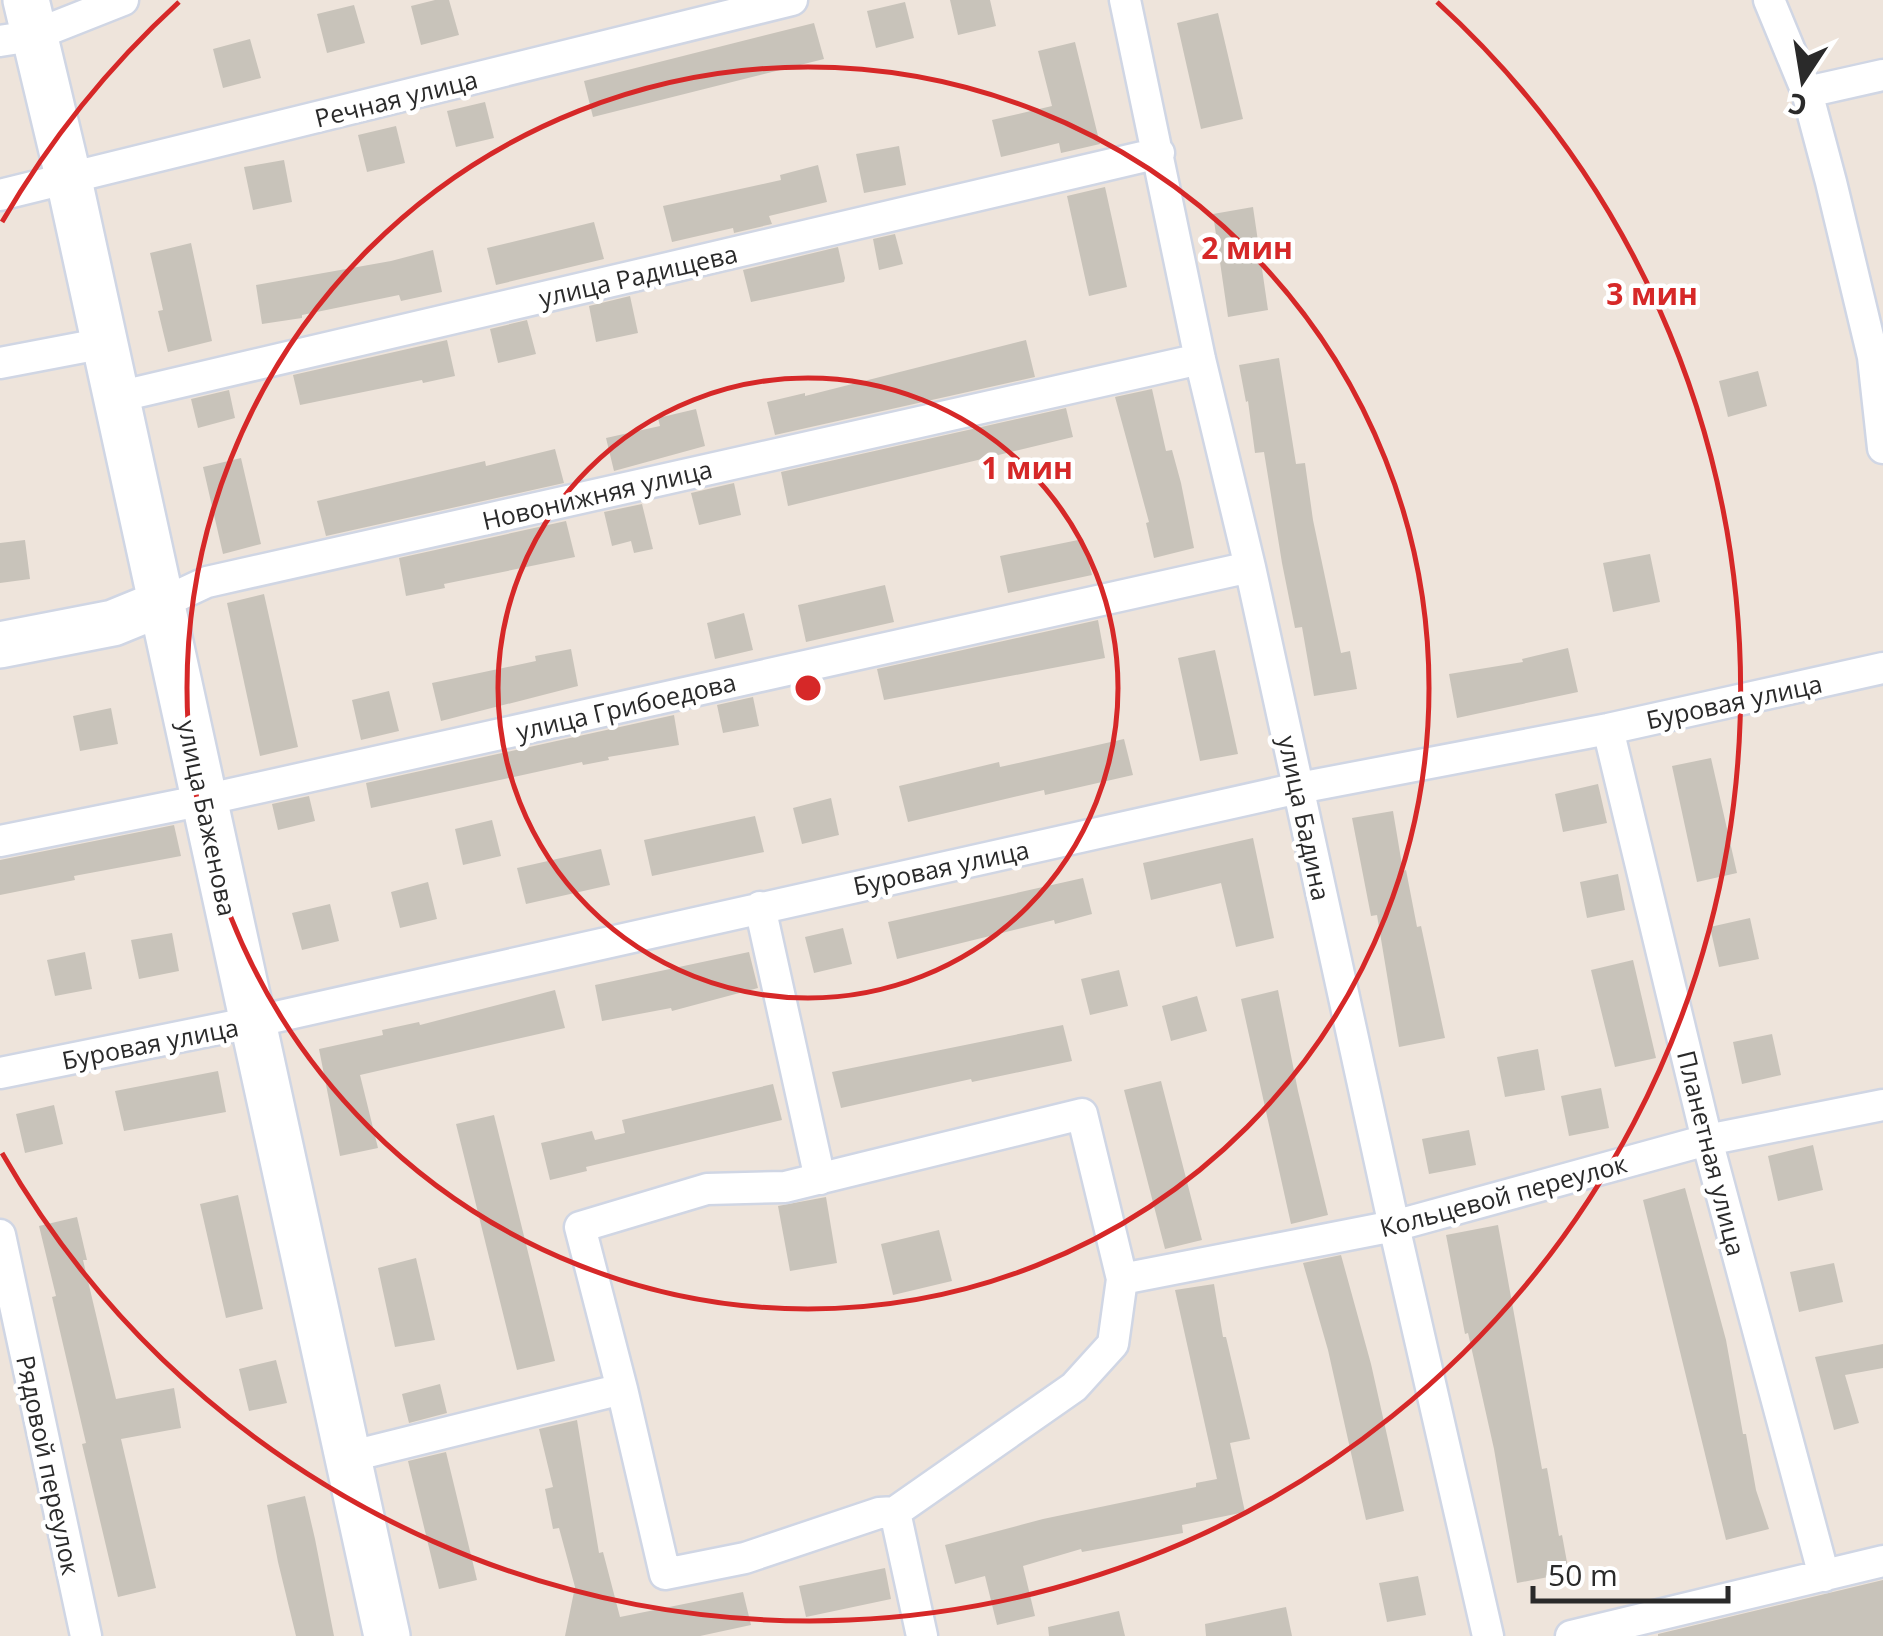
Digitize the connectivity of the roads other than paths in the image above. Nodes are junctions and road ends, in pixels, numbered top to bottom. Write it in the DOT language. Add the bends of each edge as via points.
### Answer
graph roads {
  1 [pos="122,0"];
  2 [pos="792,0"];
  3 [pos="1125,0"];
  4 [pos="1769,0"];
  5 [pos="19,26"];
  6 [pos="1883,75"];
  7 [pos="1807,92"];
  8 [pos="1158,153"];
  9 [pos="70,180"];
  10 [pos="0,195"];
  11 [pos="106,344"];
  12 [pos="1878,356"];
  13 [pos="1200,359"];
  14 [pos="0,363"];
  15 [pos="117,397"];
  16 [pos="1883,448"];
  17 [pos="1250,567"];
  18 [pos="162,603"];
  19 [pos="0,644"];
  20 [pos="1883,668"];
  21 [pos="1608,728"];
  22 [pos="1299,788"];
  23 [pos="204,800"];
  24 [pos="0,842"];
  25 [pos="760,906"];
  26 [pos="253,1022"];
  27 [pos="0,1073"];
  28 [pos="1883,1105"];
  29 [pos="1707,1140"];
  30 [pos="820,1180"];
  31 [pos="1394,1226"];
  32 [pos="0,1235"];
  33 [pos="1122,1279"];
  34 [pos="622,1389"];
  35 [pos="348,1457"];
  36 [pos="895,1512"];
  37 [pos="1883,1561"];
  38 [pos="1824,1576"];
  39 [pos="86,1636"];
  40 [pos="387,1636"];
  41 [pos="922,1636"];
  42 [pos="1488,1636"];
  43 [pos="1570,1636"];
  1 -- 5 [label="street"];
  2 -- 9 [label="street, Речная улица"];
  3 -- 8 [label="street, улица Бадина"];
  4 -- 7 [label="street"];
  5 -- 9 [label="main road, улица Баженова"];
  6 -- 7 [label="street"];
  7 -- 12 [label="street"];
  8 -- 13 [label="street, улица Бадина"];
  8 -- 15 [label="street, улица Радищева"];
  9 -- 10 [label="street, Речная улица"];
  9 -- 11 [label="main road, улица Баженова"];
  11 -- 14 [label="street"];
  11 -- 15 [label="main road, улица Баженова"];
  12 -- 16 [label="street"];
  13 -- 17 [label="street, улица Бадина"];
  13 -- 18 [label="street, Новонижняя улица" via="207,582"];
  15 -- 18 [label="main road, улица Баженова"];
  17 -- 22 [label="street, улица Бадина"];
  17 -- 23 [label="street, улица Грибоедова"];
  18 -- 19 [label="main road, Новонижняя улица" via="113,624"];
  18 -- 23 [label="main road, улица Баженова"];
  20 -- 21 [label="street, Буровая улица"];
  21 -- 22 [label="street, Буровая улица"];
  21 -- 29 [label="street, Планетная улица"];
  22 -- 25 [label="street, Буровая улица"];
  22 -- 31 [label="street, улица Бадина"];
  23 -- 24 [label="street, улица Грибоедова"];
  23 -- 26 [label="main road, улица Баженова"];
  25 -- 26 [label="street, Буровая улица"];
  25 -- 30 [label="street"];
  26 -- 27 [label="street, Буровая улица"];
  26 -- 35 [label="main road, улица Баженова"];
  28 -- 29 [label="street, Кольцевой переулок"];
  29 -- 31 [label="street, Кольцевой переулок"];
  29 -- 38 [label="street, Планетная улица"];
  30 -- 33 [label="street" via="1082,1114"];
  30 -- 34 [label="street" via="707,1190 580,1227"];
  31 -- 33 [label="street, Кольцевой переулок"];
  31 -- 42 [label="street, улица Бадина"];
  32 -- 39 [label="street, Рядовой переулок"];
  33 -- 36 [label="street" via="1114,1344 1074,1388"];
  34 -- 35 [label="street"];
  34 -- 36 [label="street" via="666,1574 745,1558"];
  35 -- 40 [label="main road, улица Баженова"];
  36 -- 41 [label="street"];
  37 -- 38 [label="street"];
  38 -- 43 [label="street"];
}
